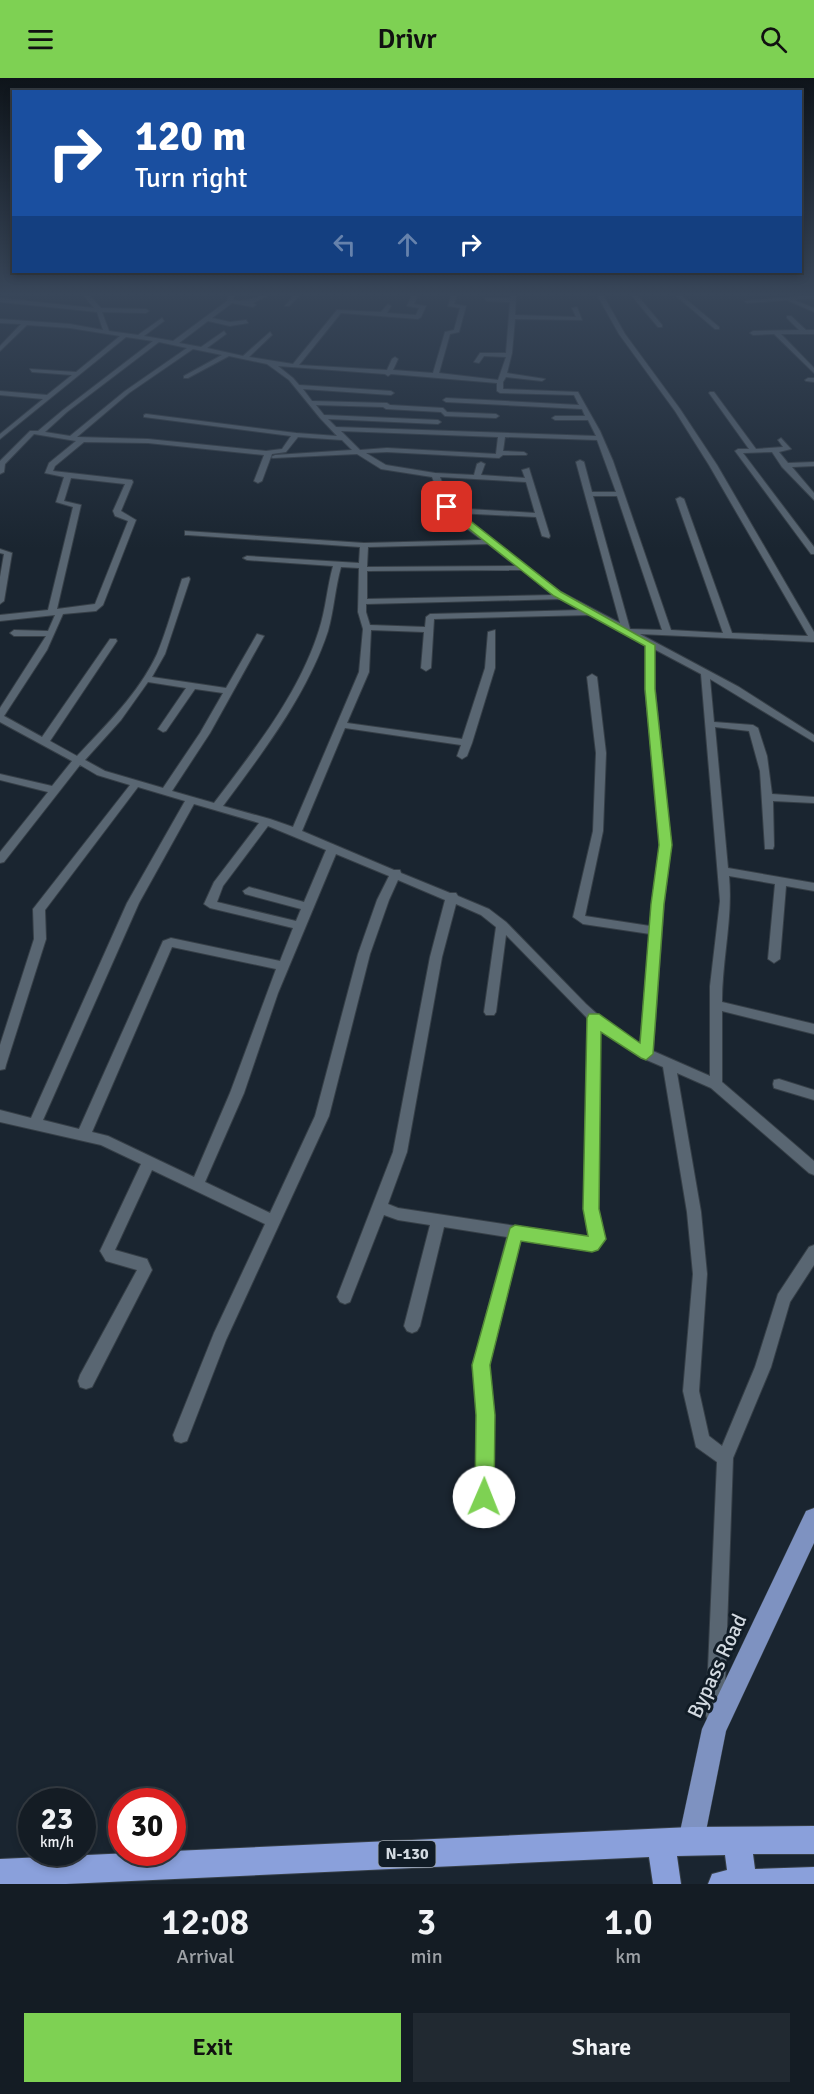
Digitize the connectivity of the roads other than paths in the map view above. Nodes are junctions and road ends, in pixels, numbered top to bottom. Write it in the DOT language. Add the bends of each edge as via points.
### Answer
graph roads {
  1 [pos="70,379"];
  2 [pos="107,379"];
  3 [pos="144,379"];
  4 [pos="289,379"];
  5 [pos="396,379"];
  6 [pos="452,379"];
  7 [pos="474,379"];
  8 [pos="502,379"];
  9 [pos="655,379"];
  10 [pos="500,382"];
  11 [pos="298,387"];
  12 [pos="500,391"];
  13 [pos="0,393"];
  14 [pos="391,393"];
  15 [pos="712,393"];
  16 [pos="8,394"];
  17 [pos="47,398"];
  18 [pos="446,400"];
  19 [pos="0,401"];
  20 [pos="310,403"];
  21 [pos="498,403"];
  22 [pos="386,406"];
  23 [pos="583,407"];
  24 [pos="443,410"];
  25 [pos="146,416"];
  26 [pos="496,416"];
  27 [pos="322,417"];
  28 [pos="555,418"];
  29 [pos="590,418"];
  30 [pos="382,419"];
  31 [pos="438,422"];
  32 [pos="335,429"];
  33 [pos="40,433"];
  34 [pos="502,434"];
  35 [pos="296,435"];
  36 [pos="1,436"];
  37 [pos="72,438"];
  38 [pos="344,438"];
  39 [pos="600,438"];
  40 [pos="25,439"];
  41 [pos="82,440"];
  42 [pos="781,440"];
  43 [pos="774,450"];
  44 [pos="357,451"];
  45 [pos="754,451"];
  46 [pos="500,453"];
  47 [pos="524,454"];
  48 [pos="271,455"];
  49 [pos="580,462"];
  50 [pos="481,464"];
  51 [pos="814,464"];
  52 [pos="786,465"];
  53 [pos="526,470"];
  54 [pos="0,472"];
  55 [pos="435,475"];
  56 [pos="68,476"];
  57 [pos="477,477"];
  58 [pos="529,480"];
  59 [pos="258,481"];
  60 [pos="588,494"];
  61 [pos="620,494"];
  62 [pos="814,498"];
  63 [pos="680,499"];
  64 [pos="449,510"];
  65 [pos="539,515"];
  66 [pos="188,533"];
  67 [pos="800,533"];
  68 [pos="814,533"];
  69 [pos="546,536"];
  70 [pos="488,542"];
  71 [pos="364,544"];
  72 [pos="0,551"];
  73 [pos="814,552"];
  74 [pos="247,558"];
  75 [pos="337,565"];
  76 [pos="363,567"];
  77 [pos="522,568"];
  78 [pos="186,579"];
  79 [pos="563,597"];
  80 [pos="0,601"];
  81 [pos="362,602"];
  82 [pos="56,612"];
  83 [pos="591,612"];
  84 [pos="0,618"];
  85 [pos="367,627"];
  86 [pos="428,630"];
  87 [pos="626,631"];
  88 [pos="492,632"];
  89 [pos="667,632"];
  90 [pos="14,633"];
  91 [pos="50,634"];
  92 [pos="260,636"];
  93 [pos="729,636"];
  94 [pos="814,639"];
  95 [pos="113,640"];
  96 [pos="650,645"];
  97 [pos="426,668"];
  98 [pos="705,673"];
  99 [pos="592,677"];
  100 [pos="146,679"];
  101 [pos="192,686"];
  102 [pos="228,691"];
  103 [pos="0,717"];
  104 [pos="709,724"];
  105 [pos="342,725"];
  106 [pos="163,729"];
  107 [pos="814,739"];
  108 [pos="44,742"];
  109 [pos="467,743"];
  110 [pos="462,756"];
  111 [pos="78,761"];
  112 [pos="0,777"];
  113 [pos="135,785"];
  114 [pos="54,790"];
  115 [pos="165,793"];
  116 [pos="769,797"];
  117 [pos="190,800"];
  118 [pos="814,800"];
  119 [pos="217,806"];
  120 [pos="266,821"];
  121 [pos="296,832"];
  122 [pos="769,846"];
  123 [pos="333,847"];
  124 [pos="0,859"];
  125 [pos="723,871"];
  126 [pos="396,873"];
  127 [pos="781,880"];
  128 [pos="814,887"];
  129 [pos="249,891"];
  130 [pos="452,896"];
  131 [pos="308,907"];
  132 [pos="300,926"];
  133 [pos="502,926"];
  134 [pos="655,931"];
  135 [pos="774,959"];
  136 [pos="283,966"];
  137 [pos="716,1005"];
  138 [pos="490,1012"];
  139 [pos="594,1018"];
  140 [pos="814,1029"];
  141 [pos="646,1054"];
  142 [pos="669,1063"];
  143 [pos="0,1065"];
  144 [pos="716,1084"];
  145 [pos="779,1084"];
  146 [pos="814,1095"];
  147 [pos="0,1116"];
  148 [pos="34,1125"];
  149 [pos="83,1136"];
  150 [pos="149,1161"];
  151 [pos="814,1169"];
  152 [pos="198,1183"];
  153 [pos="380,1207"];
  154 [pos="273,1221"];
  155 [pos="438,1221"];
  156 [pos="515,1233"];
  157 [pos="814,1251"];
  158 [pos="345,1297"];
  159 [pos="412,1326"];
  160 [pos="86,1381"];
  161 [pos="181,1435"];
  162 [pos="724,1458"];
  163 [pos="484,1497"];
  164 [pos="814,1520"];
  165 [pos="714,1729"];
  166 [pos="814,1840"];
  167 [pos="691,1841"];
  168 [pos="736,1841"];
  169 [pos="661,1843"];
  170 [pos="0,1873"];
  171 [pos="814,1881"];
  172 [pos="667,1884"];
  173 [pos="733,1884"];
  1 -- 17 [label="street"];
  2 -- 33 [label="street"];
  3 -- 37 [label="street"];
  4 -- 11 [label="street"];
  5 -- 14 [label="street"];
  6 -- 18 [label="street"];
  7 -- 10 [label="street"];
  8 -- 10 [label="street"];
  9 -- 94 [label="street" via="713,465"];
  10 -- 12 [label="street"];
  11 -- 14 [label="street"];
  11 -- 20 [label="street"];
  12 -- 21 [label="street"];
  12 -- 23 [label="street" via="576,393"];
  13 -- 16 [label="street"];
  14 -- 22 [label="street"];
  15 -- 45 [label="street"];
  16 -- 17 [label="street"];
  16 -- 19 [label="street"];
  17 -- 36 [label="street"];
  18 -- 21 [label="street"];
  18 -- 24 [label="street"];
  20 -- 22 [label="street"];
  20 -- 27 [label="street"];
  21 -- 23 [label="street"];
  22 -- 24 [label="street"];
  22 -- 30 [label="street"];
  23 -- 29 [label="street"];
  24 -- 26 [label="street" via="445,414"];
  25 -- 35 [label="street"];
  27 -- 30 [label="street"];
  27 -- 32 [label="street"];
  28 -- 29 [label="street"];
  29 -- 39 [label="street"];
  30 -- 31 [label="street"];
  32 -- 34 [label="street"];
  32 -- 38 [label="street"];
  33 -- 37 [label="street"];
  33 -- 40 [label="street" via="32,432"];
  34 -- 39 [label="street"];
  34 -- 46 [label="street"];
  35 -- 38 [label="street"];
  35 -- 48 [label="street" via="284,451"];
  36 -- 40 [label="street"];
  37 -- 41 [label="street"];
  38 -- 44 [label="street"];
  39 -- 61 [label="street"];
  40 -- 54 [label="street" via="2,464"];
  41 -- 48 [label="street" via="148,441"];
  41 -- 56 [label="street" via="49,472"];
  42 -- 43 [label="street" via="788,449"];
  43 -- 45 [label="street"];
  43 -- 52 [label="street"];
  44 -- 46 [label="street" via="499,456"];
  44 -- 48 [label="street"];
  44 -- 55 [label="street" via="384,467"];
  45 -- 67 [label="street" via="738,451"];
  46 -- 47 [label="street"];
  48 -- 59 [label="street"];
  49 -- 60 [label="street"];
  50 -- 57 [label="street"];
  51 -- 52 [label="street"];
  52 -- 62 [label="street"];
  53 -- 58 [label="street"];
  55 -- 57 [label="street"];
  55 -- 64 [label="street"];
  56 -- 82 [label="street" via="60,502 76,505"];
  56 -- 82 [label="street" via="129,482 117,511 132,520 99,605"];
  57 -- 58 [label="street"];
  58 -- 65 [label="street"];
  60 -- 61 [label="street"];
  60 -- 87 [label="street"];
  61 -- 89 [label="street"];
  63 -- 93 [label="street"];
  64 -- 65 [label="street"];
  64 -- 70 [label="street"];
  65 -- 69 [label="street"];
  66 -- 71 [label="street"];
  67 -- 68 [label="street"];
  67 -- 73 [label="street"];
  70 -- 71 [label="street"];
  70 -- 77 [label="street"];
  71 -- 76 [label="street"];
  72 -- 80 [label="street" via="8,553"];
  74 -- 75 [label="street"];
  75 -- 76 [label="street"];
  75 -- 119 [label="street" via="323,631 298,689 273,731"];
  76 -- 77 [label="street"];
  76 -- 81 [label="street"];
  77 -- 79 [label="street"];
  78 -- 100 [label="street" via="161,654"];
  79 -- 81 [label="street"];
  79 -- 83 [label="street"];
  81 -- 85 [label="street"];
  82 -- 84 [label="street"];
  82 -- 91 [label="street"];
  83 -- 86 [label="street" via="437,616 430,617"];
  83 -- 87 [label="street"];
  85 -- 86 [label="street"];
  85 -- 105 [label="street" via="364,672"];
  86 -- 97 [label="street"];
  87 -- 89 [label="street"];
  87 -- 96 [label="street"];
  88 -- 109 [label="street" via="490,668"];
  89 -- 93 [label="street"];
  90 -- 91 [label="street"];
  91 -- 103 [label="street"];
  92 -- 102 [label="street"];
  93 -- 94 [label="street"];
  95 -- 108 [label="street"];
  96 -- 98 [label="street"];
  96 -- 134 [label="street" via="650,689 666,845"];
  98 -- 104 [label="street"];
  98 -- 107 [label="street"];
  99 -- 134 [label="street" via="601,753 598,831 579,917"];
  100 -- 101 [label="street"];
  100 -- 111 [label="street" via="118,718"];
  101 -- 102 [label="street"];
  101 -- 106 [label="street"];
  102 -- 115 [label="street"];
  103 -- 108 [label="street"];
  104 -- 116 [label="street" via="753,728"];
  104 -- 125 [label="street"];
  105 -- 109 [label="street"];
  105 -- 121 [label="street"];
  108 -- 111 [label="street"];
  109 -- 110 [label="street"];
  111 -- 113 [label="street"];
  111 -- 114 [label="street"];
  112 -- 114 [label="street"];
  113 -- 115 [label="street"];
  113 -- 143 [label="street" via="39,909 40,939"];
  114 -- 124 [label="street"];
  115 -- 117 [label="street"];
  116 -- 118 [label="street"];
  116 -- 122 [label="street"];
  117 -- 119 [label="street"];
  117 -- 148 [label="street" via="133,903"];
  119 -- 120 [label="street"];
  120 -- 121 [label="street"];
  120 -- 132 [label="street" via="218,885 210,904"];
  121 -- 123 [label="street"];
  123 -- 126 [label="street"];
  123 -- 131 [label="street"];
  125 -- 127 [label="street"];
  125 -- 137 [label="street" via="725,923"];
  126 -- 130 [label="street"];
  126 -- 154 [label="street" via="382,900 364,954 322,1116"];
  127 -- 128 [label="street"];
  127 -- 135 [label="street"];
  129 -- 131 [label="street"];
  130 -- 133 [label="street" via="485,912"];
  130 -- 153 [label="street" via="436,957 400,1152"];
  131 -- 132 [label="street"];
  132 -- 136 [label="street"];
  133 -- 138 [label="street"];
  133 -- 139 [label="street"];
  134 -- 141 [label="street"];
  136 -- 149 [label="street" via="167,944"];
  136 -- 152 [label="street" via="237,1093"];
  137 -- 140 [label="street"];
  137 -- 144 [label="street"];
  139 -- 141 [label="street"];
  139 -- 156 [label="street" via="591,1209 597,1239 592,1244"];
  141 -- 142 [label="street"];
  142 -- 144 [label="street"];
  142 -- 162 [label="street" via="694,1212 700,1274 691,1392 702,1441"];
  144 -- 151 [label="street"];
  145 -- 146 [label="street"];
  147 -- 148 [label="street"];
  148 -- 149 [label="street"];
  149 -- 150 [label="street" via="103,1140"];
  150 -- 152 [label="street"];
  150 -- 160 [label="street" via="107,1251 111,1256 142,1264 145,1270"];
  152 -- 154 [label="street"];
  153 -- 155 [label="street"];
  153 -- 158 [label="street"];
  154 -- 161 [label="street" via="219,1338"];
  155 -- 156 [label="street"];
  155 -- 159 [label="street"];
  156 -- 163 [label="street" via="481,1365"];
  157 -- 162 [label="street" via="783,1299 763,1366"];
  162 -- 165 [label="street"];
  164 -- 165 [label="main road, Bypass Road"];
  165 -- 167 [label="main road, Bypass Road"];
  166 -- 168 [label="highway, N-130"];
  167 -- 168 [label="highway, N-130"];
  167 -- 169 [label="highway, N-130"];
  168 -- 173 [label="highway"];
  169 -- 170 [label="highway, N-130"];
  169 -- 172 [label="highway"];
  171 -- 173 [label="highway"];
}
